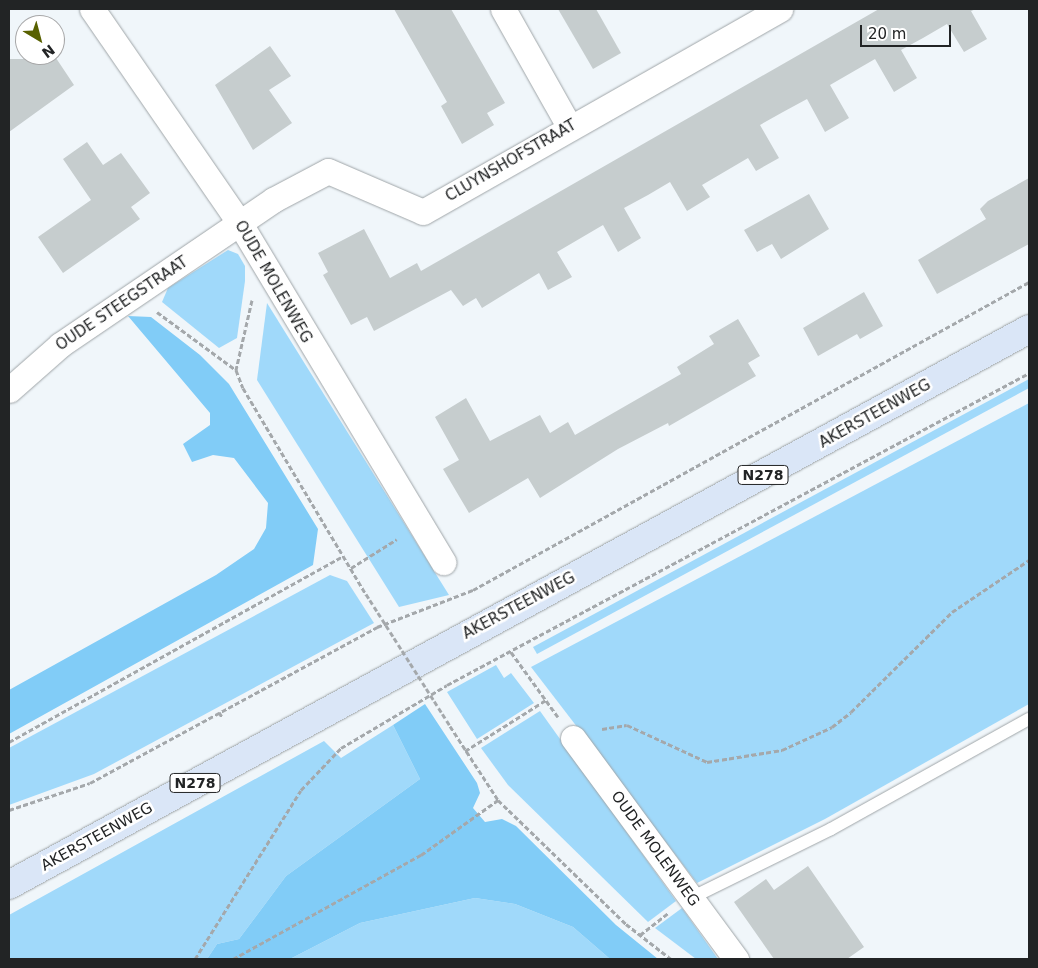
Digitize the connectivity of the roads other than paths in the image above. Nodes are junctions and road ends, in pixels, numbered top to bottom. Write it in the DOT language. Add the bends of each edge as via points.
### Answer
graph roads {
  1 [pos="92,9"];
  2 [pos="503,9"];
  3 [pos="780,9"];
  4 [pos="569,126"];
  5 [pos="239,222"];
  6 [pos="1029,329"];
  7 [pos="9,390"];
  8 [pos="443,562"];
  9 [pos="1029,719"];
  10 [pos="576,742"];
  11 [pos="9,885"];
  12 [pos="692,898"];
  13 [pos="736,959"];
  1 -- 5 [label="street, OUDE MOLENWEG"];
  2 -- 4 [label="street"];
  3 -- 4 [label="street, CLUYNSHOFSTRAAT"];
  4 -- 5 [label="street, CLUYNSHOFSTRAAT" via="423,212 328,171"];
  5 -- 7 [label="street, OUDE STEEGSTRAAT" via="60,345"];
  5 -- 8 [label="street, OUDE MOLENWEG" via="258,260"];
  6 -- 11 [label="main road, AKERSTEENWEG / N278"];
  9 -- 12 [label="lane" via="830,829"];
  10 -- 12 [label="street, OUDE MOLENWEG"];
  12 -- 13 [label="street, OUDE MOLENWEG"];
}
